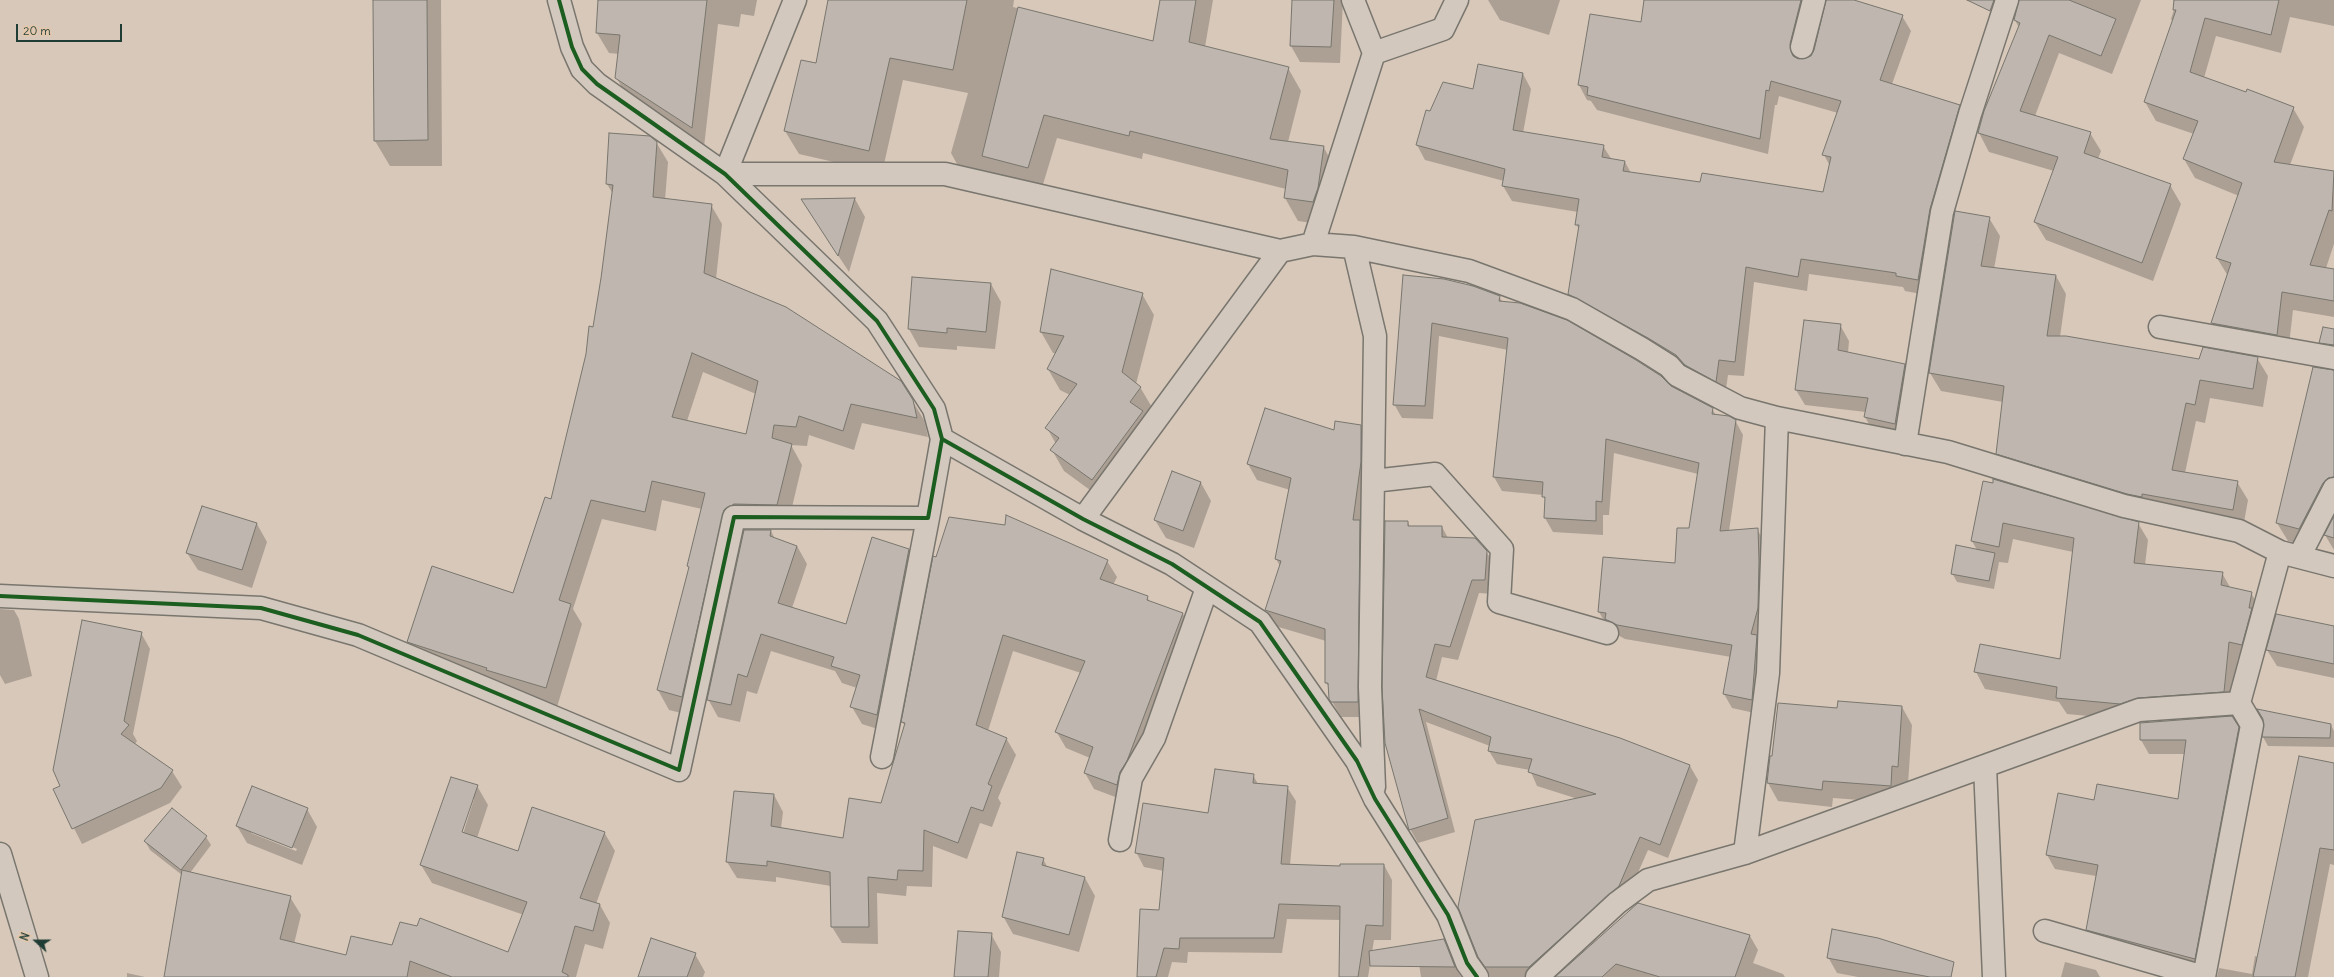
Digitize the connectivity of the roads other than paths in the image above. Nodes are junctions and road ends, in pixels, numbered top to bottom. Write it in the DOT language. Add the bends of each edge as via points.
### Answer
graph roads {
  1 [pos="559,0"];
  2 [pos="795,0"];
  3 [pos="1352,0"];
  4 [pos="1457,0"];
  5 [pos="1814,0"];
  6 [pos="2006,0"];
  7 [pos="1802,47"];
  8 [pos="1374,53"];
  9 [pos="725,174"];
  10 [pos="1313,244"];
  11 [pos="1354,246"];
  12 [pos="1280,251"];
  13 [pos="2160,327"];
  14 [pos="2334,358"];
  15 [pos="1777,418"];
  16 [pos="942,439"];
  17 [pos="1905,444"];
  18 [pos="1373,481"];
  19 [pos="2334,489"];
  20 [pos="928,518"];
  21 [pos="1083,519"];
  22 [pos="2290,554"];
  23 [pos="2334,566"];
  24 [pos="1207,588"];
  25 [pos="0,596"];
  26 [pos="1607,633"];
  27 [pos="2239,703"];
  28 [pos="882,758"];
  29 [pos="1985,766"];
  30 [pos="1375,799"];
  31 [pos="1120,840"];
  32 [pos="1745,853"];
  33 [pos="0,854"];
  34 [pos="2045,931"];
  35 [pos="37,977"];
  36 [pos="1477,977"];
  37 [pos="1537,977"];
  38 [pos="1994,977"];
  39 [pos="2204,977"];
  1 -- 9 [label="street" via="572,47 582,69 597,84"];
  2 -- 9 [label="street"];
  3 -- 8 [label="street"];
  4 -- 8 [label="street" via="1443,28"];
  5 -- 7 [label="street"];
  6 -- 17 [label="street" via="1942,212"];
  8 -- 10 [label="street"];
  9 -- 12 [label="street" via="945,174"];
  9 -- 16 [label="street" via="876,322 934,409"];
  10 -- 11 [label="street"];
  10 -- 12 [label="street"];
  11 -- 15 [label="street" via="1469,271 1572,309 1642,349 1669,366 1677,375 1740,408"];
  11 -- 18 [label="street" via="1375,336"];
  12 -- 21 [label="street"];
  13 -- 14 [label="street"];
  15 -- 17 [label="street"];
  15 -- 32 [label="street" via="1768,673"];
  16 -- 20 [label="street"];
  16 -- 21 [label="street"];
  17 -- 22 [label="street" via="1948,452 2124,506 2239,531"];
  18 -- 26 [label="street" via="1435,474 1502,549 1499,602"];
  18 -- 30 [label="street" via="1370,686"];
  19 -- 22 [label="street"];
  20 -- 25 [label="street" via="734,517 679,770 358,634 261,608"];
  20 -- 28 [label="street"];
  21 -- 24 [label="street" via="1172,564"];
  22 -- 23 [label="street"];
  22 -- 27 [label="street"];
  24 -- 30 [label="street" via="1260,622 1357,760"];
  24 -- 31 [label="street" via="1154,738 1131,778"];
  27 -- 29 [label="street" via="2138,710"];
  27 -- 39 [label="street" via="2252,725"];
  29 -- 32 [label="street"];
  29 -- 38 [label="street"];
  30 -- 36 [label="street" via="1448,915 1467,963"];
  32 -- 37 [label="street" via="1648,880 1617,903"];
  33 -- 35 [label="street"];
  34 -- 39 [label="street"];
}
